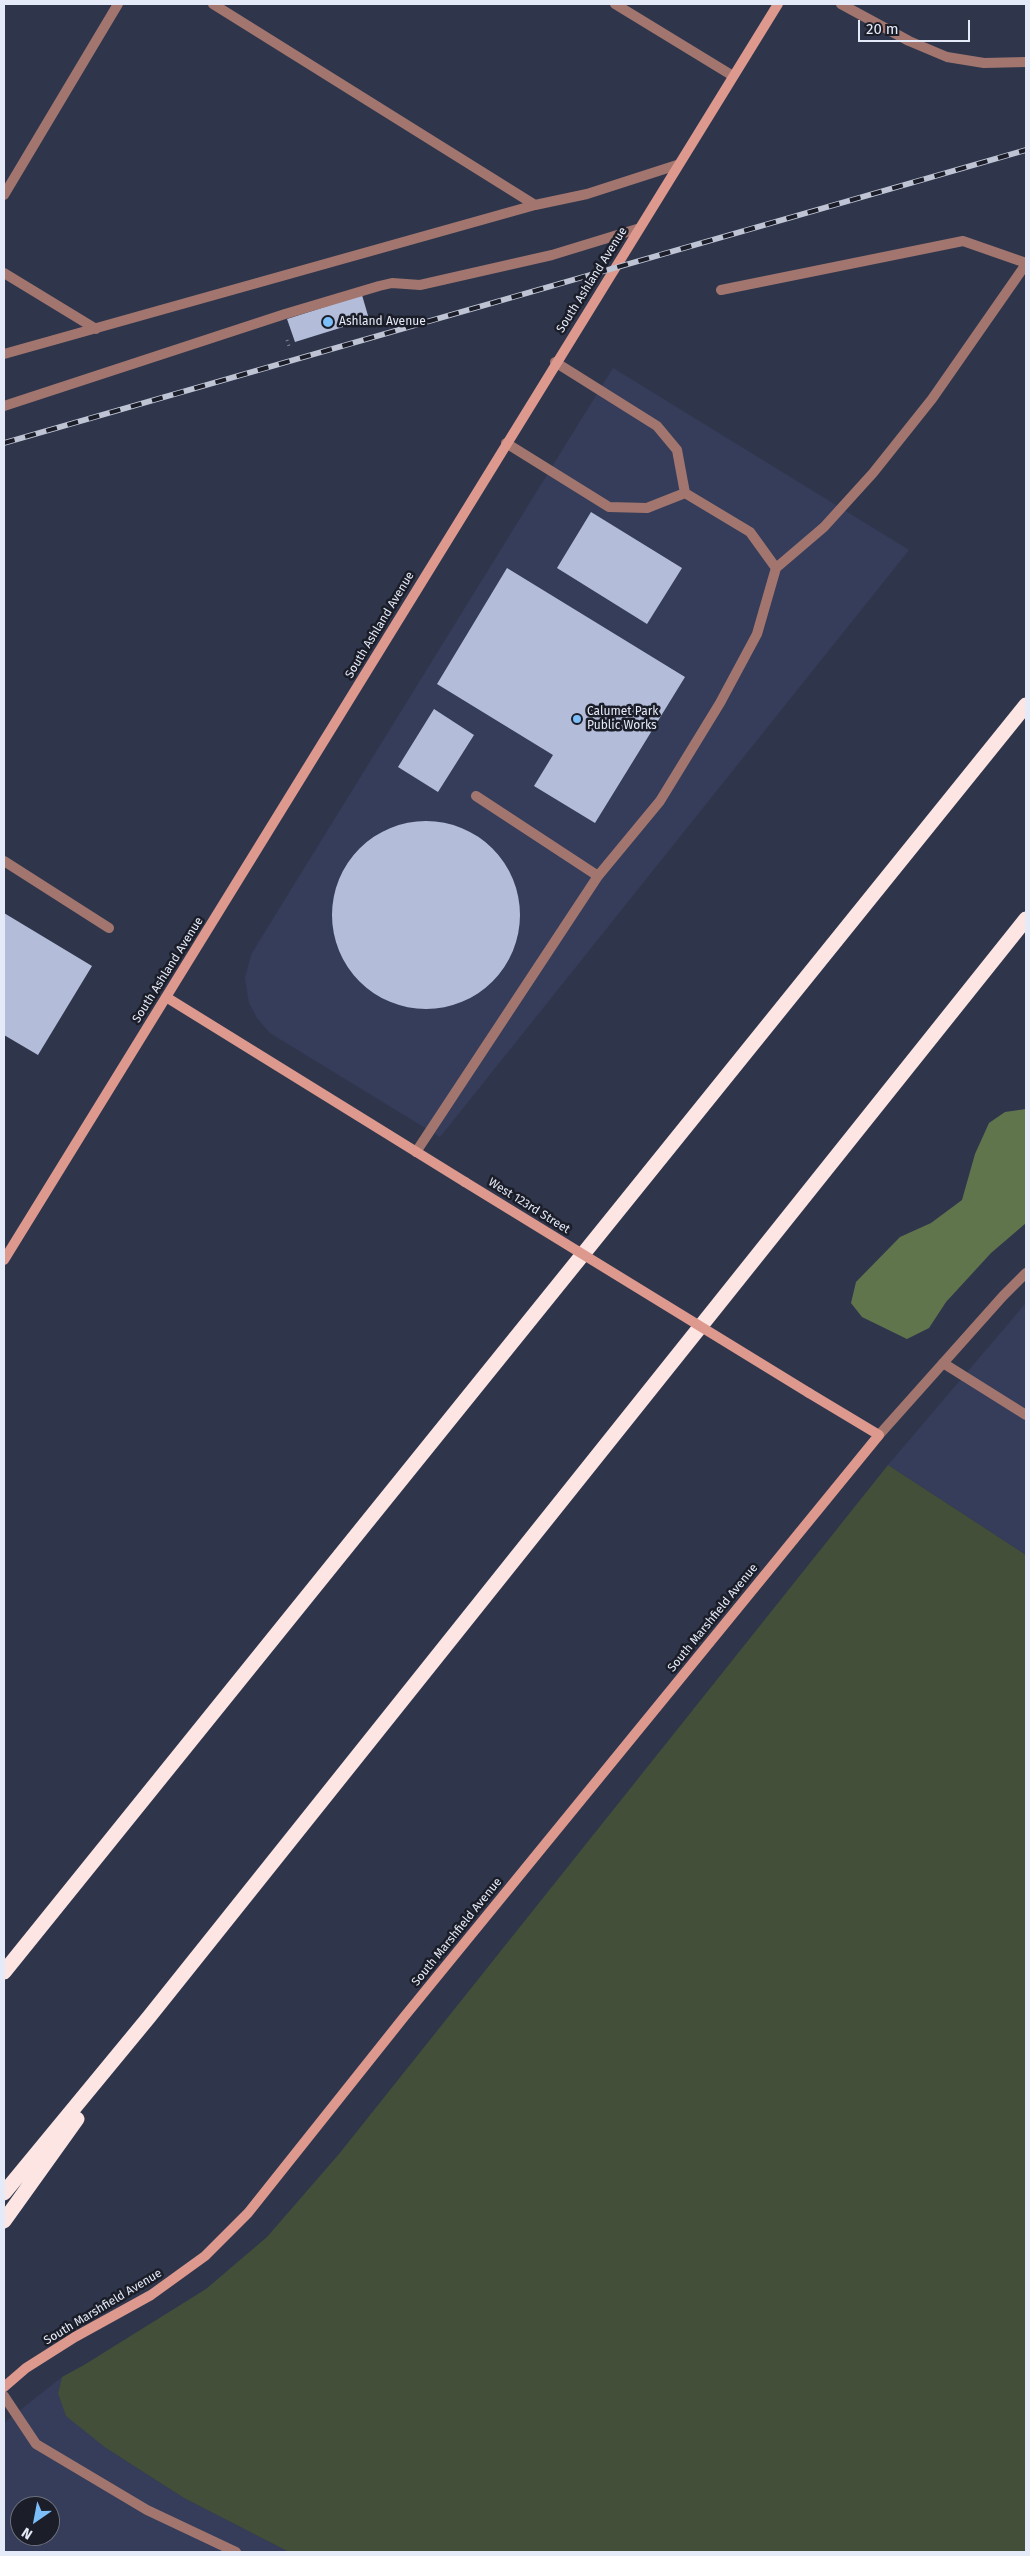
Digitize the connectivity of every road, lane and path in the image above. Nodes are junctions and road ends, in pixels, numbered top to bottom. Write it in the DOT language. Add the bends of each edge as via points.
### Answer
graph roads {
  1 [pos="118,4"];
  2 [pos="213,4"];
  3 [pos="615,4"];
  4 [pos="778,4"];
  5 [pos="841,4"];
  6 [pos="1026,62"];
  7 [pos="733,76"];
  8 [pos="677,165"];
  9 [pos="4,195"];
  10 [pos="535,205"];
  11 [pos="638,229"];
  12 [pos="1026,264"];
  13 [pos="4,273"];
  14 [pos="721,290"];
  15 [pos="96,328"];
  16 [pos="4,354"];
  17 [pos="555,362"];
  18 [pos="4,406"];
  19 [pos="506,443"];
  20 [pos="685,493"];
  21 [pos="776,568"];
  22 [pos="1026,704"];
  23 [pos="476,796"];
  24 [pos="4,861"];
  25 [pos="598,876"];
  26 [pos="1026,919"];
  27 [pos="109,928"];
  28 [pos="166,997"];
  29 [pos="416,1152"];
  30 [pos="4,1260"];
  31 [pos="1026,1272"];
  32 [pos="943,1363"];
  33 [pos="1026,1415"];
  34 [pos="879,1435"];
  35 [pos="4,1972"];
  36 [pos="149,2017"];
  37 [pos="4,2193"];
  38 [pos="4,2221"];
  39 [pos="4,2387"];
  40 [pos="4,2396"];
  41 [pos="224,2549"];
  42 [pos="236,2552"];
  1 -- 9 [label="street"];
  2 -- 10 [label="street"];
  3 -- 7 [label="street"];
  4 -- 7 [label="main road, South Ashland Avenue"];
  5 -- 6 [label="street" via="909,41 947,57 984,63"];
  7 -- 8 [label="main road, South Ashland Avenue"];
  8 -- 10 [label="street" via="587,194"];
  8 -- 11 [label="main road, South Ashland Avenue"];
  10 -- 15 [label="street"];
  11 -- 17 [label="main road, South Ashland Avenue"];
  11 -- 18 [label="street" via="552,255 420,285 392,283 380,286"];
  12 -- 14 [label="street" via="964,241"];
  12 -- 21 [label="street" via="932,398 873,474 824,527"];
  13 -- 15 [label="street"];
  15 -- 16 [label="street"];
  17 -- 19 [label="main road, South Ashland Avenue"];
  17 -- 20 [label="street" via="657,426 677,450"];
  19 -- 20 [label="street" via="609,507 647,508"];
  19 -- 28 [label="main road, South Ashland Avenue"];
  20 -- 21 [label="street" via="750,532"];
  21 -- 25 [label="street" via="757,634 720,703 660,801"];
  22 -- 35 [label="highway"];
  23 -- 25 [label="street"];
  24 -- 27 [label="street"];
  25 -- 29 [label="street"];
  26 -- 36 [label="highway"];
  28 -- 29 [label="main road, West 123rd Street"];
  28 -- 30 [label="main road, South Ashland Avenue"];
  29 -- 34 [label="main road, West 123rd Street, bridge"];
  31 -- 32 [label="street"];
  32 -- 33 [label="street"];
  32 -- 34 [label="street"];
  34 -- 39 [label="main road, South Marshfield Avenue" via="410,2009 248,2213 205,2256 151,2295 75,2337 26,2368"];
  36 -- 37 [label="highway"];
  36 -- 38 [label="highway"];
  40 -- 41 [label="street" via="36,2444 147,2510"];
  41 -- 42 [label="street"];
}
